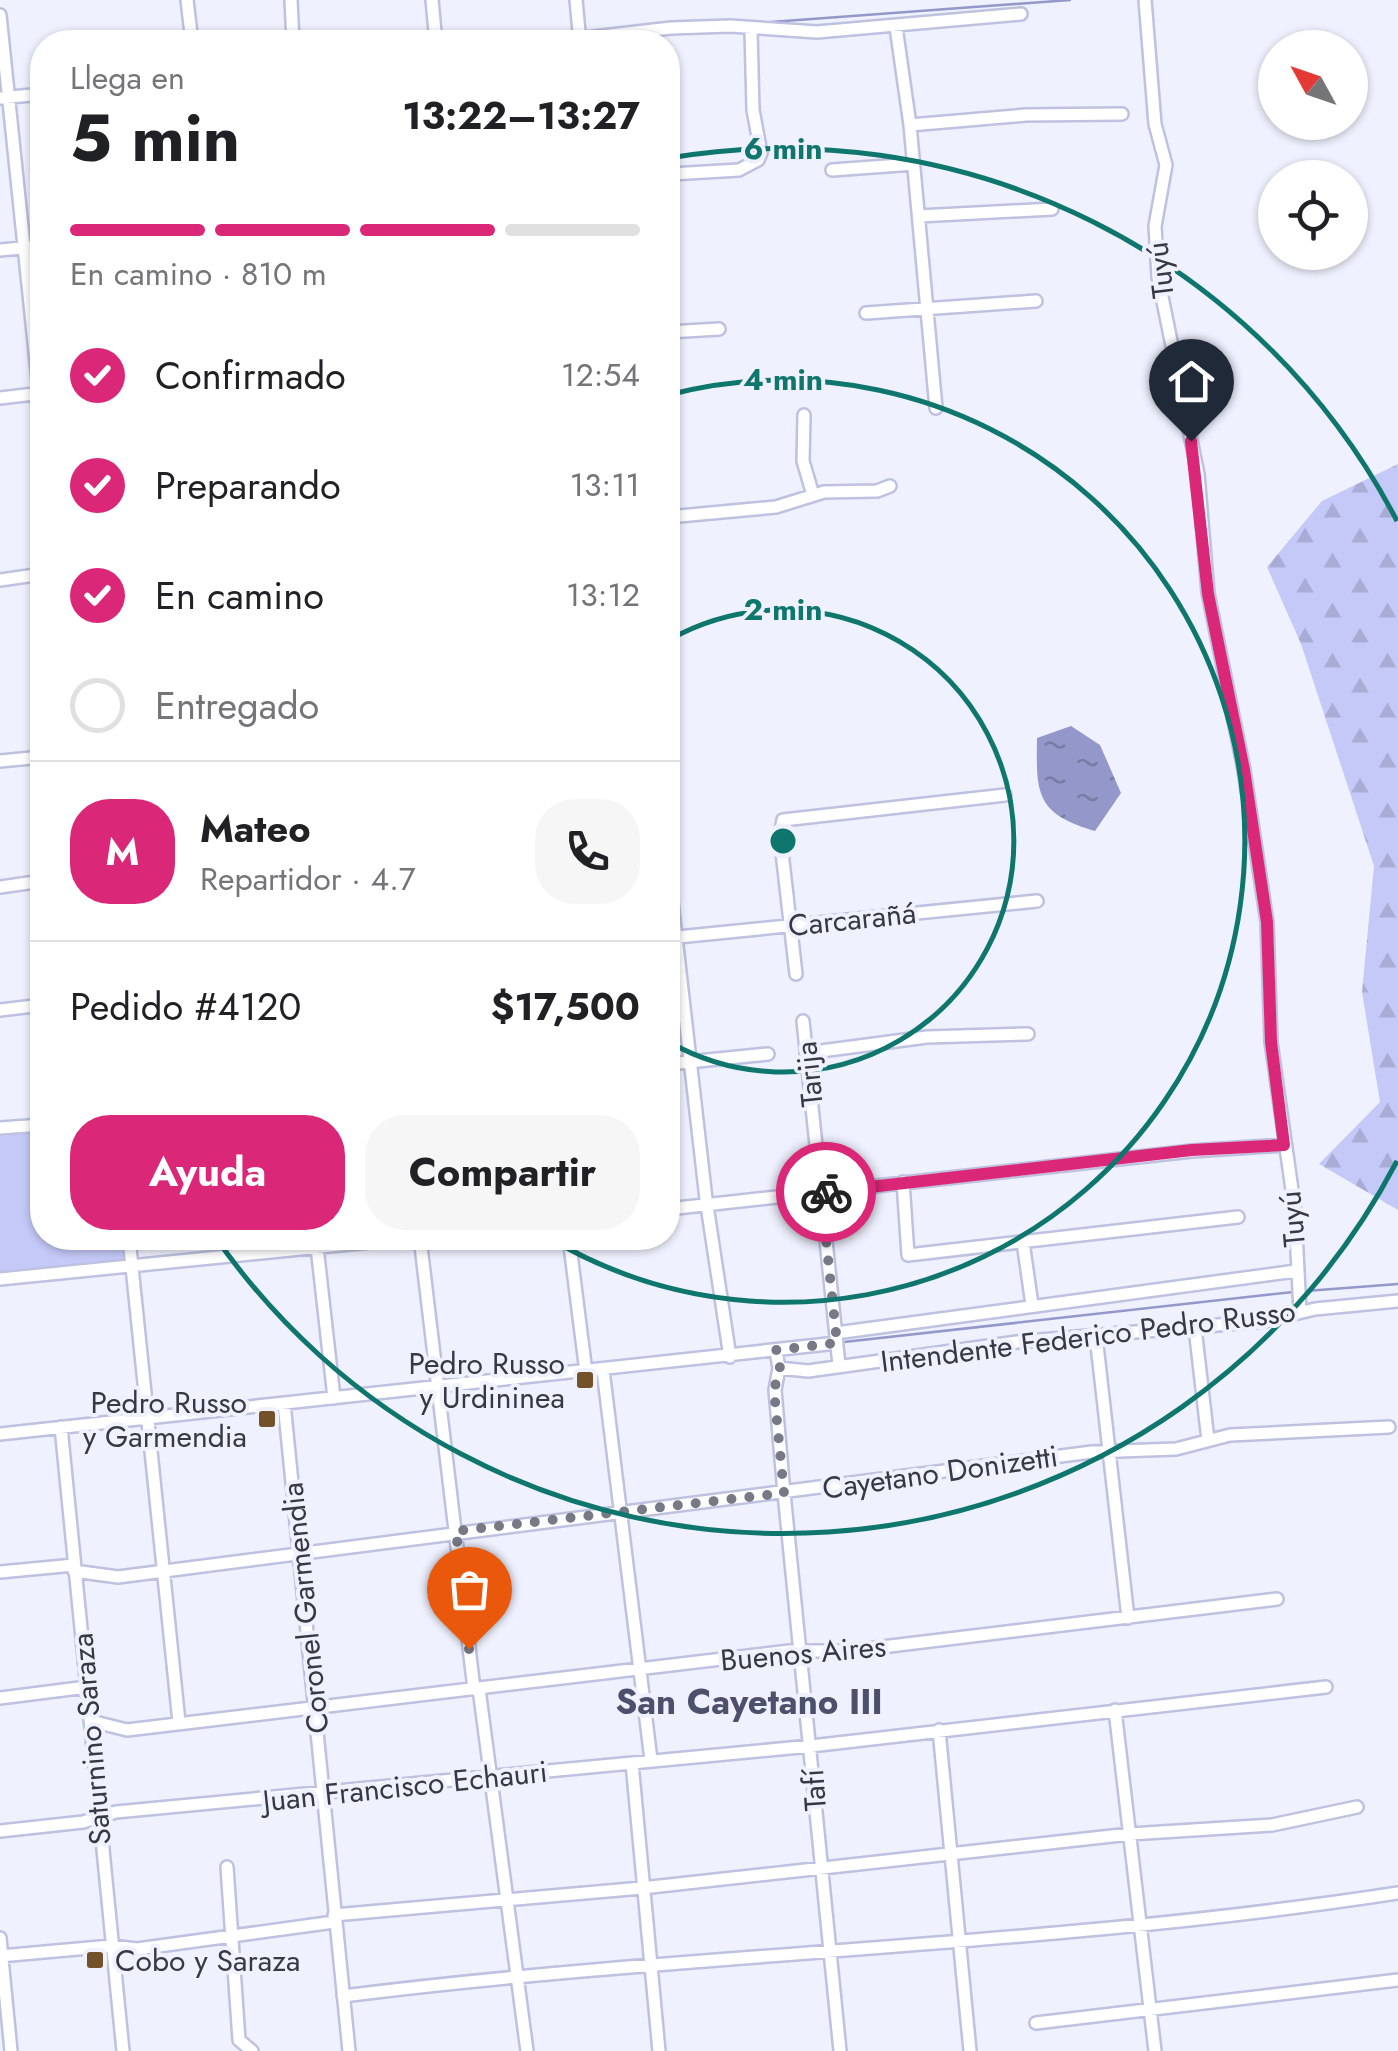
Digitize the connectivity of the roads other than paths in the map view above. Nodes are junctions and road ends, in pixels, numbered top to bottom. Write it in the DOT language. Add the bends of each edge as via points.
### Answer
graph roads {
  1 [pos="187,0"];
  2 [pos="290,0"];
  3 [pos="432,0"];
  4 [pos="576,0"];
  5 [pos="1145,0"];
  6 [pos="1021,14"];
  7 [pos="0,15"];
  8 [pos="896,27"];
  9 [pos="191,30"];
  10 [pos="292,30"];
  11 [pos="435,30"];
  12 [pos="579,30"];
  13 [pos="657,30"];
  14 [pos="751,30"];
  15 [pos="30,95"];
  16 [pos="4,98"];
  17 [pos="1122,114"];
  18 [pos="910,125"];
  19 [pos="914,164"];
  20 [pos="832,170"];
  21 [pos="680,173"];
  22 [pos="1052,209"];
  23 [pos="920,216"];
  24 [pos="30,247"];
  25 [pos="24,248"];
  26 [pos="0,250"];
  27 [pos="30,300"];
  28 [pos="1036,301"];
  29 [pos="927,308"];
  30 [pos="866,312"];
  31 [pos="719,328"];
  32 [pos="680,331"];
  33 [pos="30,395"];
  34 [pos="0,398"];
  35 [pos="936,408"];
  36 [pos="804,415"];
  37 [pos="890,486"];
  38 [pos="813,495"];
  39 [pos="680,516"];
  40 [pos="30,576"];
  41 [pos="0,580"];
  42 [pos="30,758"];
  43 [pos="0,761"];
  44 [pos="1005,795"];
  45 [pos="30,883"];
  46 [pos="0,886"];
  47 [pos="1037,900"];
  48 [pos="790,925"];
  49 [pos="680,936"];
  50 [pos="796,974"];
  51 [pos="680,993"];
  52 [pos="30,1006"];
  53 [pos="0,1010"];
  54 [pos="803,1021"];
  55 [pos="1028,1034"];
  56 [pos="806,1052"];
  57 [pos="768,1054"];
  58 [pos="690,1062"];
  59 [pos="680,1063"];
  60 [pos="30,1126"];
  61 [pos="0,1128"];
  62 [pos="1284,1145"];
  63 [pos="903,1182"];
  64 [pos="821,1192"];
  65 [pos="708,1204"];
  66 [pos="680,1208"];
  67 [pos="1238,1217"];
  68 [pos="1023,1242"];
  69 [pos="130,1250"];
  70 [pos="260,1250"];
  71 [pos="318,1250"];
  72 [pos="421,1250"];
  73 [pos="571,1250"];
  74 [pos="132,1268"];
  75 [pos="1296,1270"];
  76 [pos="0,1279"];
  77 [pos="1299,1299"];
  78 [pos="1398,1301"];
  79 [pos="1032,1306"];
  80 [pos="1195,1328"];
  81 [pos="1096,1336"];
  82 [pos="836,1338"];
  83 [pos="776,1350"];
  84 [pos="730,1357"];
  85 [pos="840,1366"];
  86 [pos="780,1368"];
  87 [pos="604,1370"];
  88 [pos="586,1372"];
  89 [pos="438,1390"];
  90 [pos="334,1398"];
  91 [pos="284,1404"];
  92 [pos="146,1417"];
  93 [pos="1390,1427"];
  94 [pos="61,1428"];
  95 [pos="0,1434"];
  96 [pos="1208,1440"];
  97 [pos="1107,1451"];
  98 [pos="784,1493"];
  99 [pos="623,1512"];
  100 [pos="456,1531"];
  101 [pos="298,1554"];
  102 [pos="74,1568"];
  103 [pos="0,1572"];
  104 [pos="162,1572"];
  105 [pos="1277,1599"];
  106 [pos="1128,1618"];
  107 [pos="802,1653"];
  108 [pos="641,1669"];
  109 [pos="87,1687"];
  110 [pos="476,1688"];
  111 [pos="1326,1688"];
  112 [pos="0,1698"];
  113 [pos="315,1707"];
  114 [pos="1115,1710"];
  115 [pos="91,1722"];
  116 [pos="179,1722"];
  117 [pos="939,1730"];
  118 [pos="811,1746"];
  119 [pos="650,1760"];
  120 [pos="632,1762"];
  121 [pos="491,1778"];
  122 [pos="324,1794"];
  123 [pos="1357,1807"];
  124 [pos="98,1818"];
  125 [pos="0,1831"];
  126 [pos="1130,1834"];
  127 [pos="949,1852"];
  128 [pos="227,1867"];
  129 [pos="819,1867"];
  130 [pos="642,1888"];
  131 [pos="1398,1894"];
  132 [pos="507,1899"];
  133 [pos="334,1919"];
  134 [pos="1140,1925"];
  135 [pos="231,1936"];
  136 [pos="0,1938"];
  137 [pos="961,1938"];
  138 [pos="111,1946"];
  139 [pos="829,1949"];
  140 [pos="1,1956"];
  141 [pos="649,1962"];
  142 [pos="514,1974"];
  143 [pos="1398,1980"];
  144 [pos="343,1996"];
  145 [pos="1150,2010"];
  146 [pos="1036,2023"];
  147 [pos="11,2051"];
  148 [pos="123,2051"];
  149 [pos="252,2051"];
  150 [pos="349,2051"];
  151 [pos="528,2051"];
  152 [pos="659,2051"];
  153 [pos="840,2051"];
  154 [pos="970,2051"];
  155 [pos="1155,2051"];
  1 -- 9 [label="street"];
  2 -- 10 [label="street"];
  3 -- 11 [label="street"];
  4 -- 12 [label="street"];
  5 -- 62 [label="street, Tuyú" via="1155,124 1166,165 1155,226 1158,277 1198,474 1208,594 1267,922 1271,1042"];
  6 -- 8 [label="street"];
  7 -- 16 [label="street"];
  8 -- 14 [label="street"];
  8 -- 18 [label="street"];
  13 -- 14 [label="street"];
  14 -- 21 [label="street" via="758,160 739,170"];
  15 -- 16 [label="street"];
  16 -- 25 [label="street"];
  17 -- 18 [label="street"];
  18 -- 19 [label="street"];
  19 -- 20 [label="street"];
  19 -- 23 [label="street"];
  22 -- 23 [label="street"];
  23 -- 29 [label="street"];
  24 -- 25 [label="street"];
  25 -- 26 [label="street"];
  25 -- 27 [label="street"];
  28 -- 29 [label="street"];
  29 -- 30 [label="street"];
  29 -- 35 [label="street"];
  31 -- 32 [label="street"];
  33 -- 34 [label="street"];
  36 -- 38 [label="street" via="803,461"];
  37 -- 38 [label="street"];
  38 -- 39 [label="street" via="776,506"];
  40 -- 41 [label="street"];
  42 -- 43 [label="street"];
  44 -- 48 [label="street" via="783,820"];
  45 -- 46 [label="street"];
  47 -- 48 [label="street, Carcarañá"];
  48 -- 49 [label="street, Carcarañá"];
  48 -- 50 [label="street"];
  51 -- 58 [label="street"];
  52 -- 53 [label="street"];
  54 -- 56 [label="street, Tarija"];
  55 -- 56 [label="street" via="927,1037"];
  56 -- 64 [label="street, Tarija"];
  57 -- 58 [label="street"];
  58 -- 59 [label="street"];
  58 -- 65 [label="street"];
  60 -- 61 [label="street"];
  62 -- 63 [label="street"];
  62 -- 75 [label="street, Tuyú"];
  63 -- 64 [label="street"];
  63 -- 68 [label="street" via="908,1256"];
  64 -- 65 [label="street"];
  64 -- 82 [label="street, Tarija"];
  65 -- 66 [label="street"];
  65 -- 84 [label="street"];
  67 -- 68 [label="street"];
  68 -- 79 [label="street"];
  69 -- 74 [label="street"];
  70 -- 74 [label="street"];
  71 -- 90 [label="street"];
  72 -- 89 [label="street"];
  73 -- 88 [label="street"];
  74 -- 76 [label="street"];
  74 -- 92 [label="street"];
  75 -- 77 [label="street, Tuyú"];
  75 -- 79 [label="street, Intendente Federico Pedro Russo"];
  77 -- 78 [label="street, Intendente Federico Pedro Russo"];
  77 -- 80 [label="street, Intendente Federico Pedro Russo" via="1265,1322"];
  79 -- 82 [label="street, Intendente Federico Pedro Russo"];
  80 -- 81 [label="street, Intendente Federico Pedro Russo"];
  80 -- 96 [label="street"];
  81 -- 85 [label="street, Intendente Federico Pedro Russo"];
  81 -- 97 [label="street"];
  82 -- 83 [label="street, Intendente Federico Pedro Russo"];
  82 -- 85 [label="street, Tarija"];
  83 -- 84 [label="street, Intendente Federico Pedro Russo"];
  83 -- 86 [label="street, Tafí"];
  84 -- 87 [label="street, Intendente Federico Pedro Russo"];
  85 -- 86 [label="street, Intendente Federico Pedro Russo"];
  86 -- 98 [label="street, Tafí" via="774,1390"];
  87 -- 88 [label="street, Intendente Federico Pedro Russo"];
  87 -- 99 [label="street"];
  88 -- 89 [label="street, Intendente Federico Pedro Russo"];
  89 -- 90 [label="street, Intendente Federico Pedro Russo"];
  89 -- 100 [label="street"];
  90 -- 91 [label="street, Intendente Federico Pedro Russo"];
  91 -- 92 [label="street, Intendente Federico Pedro Russo"];
  91 -- 101 [label="street, Coronel Garmendia"];
  92 -- 94 [label="street, Intendente Federico Pedro Russo"];
  92 -- 104 [label="street"];
  93 -- 96 [label="street, Cayetano Donizetti"];
  94 -- 95 [label="street, Intendente Federico Pedro Russo"];
  94 -- 102 [label="street, Saturnino Saraza"];
  96 -- 97 [label="street, Cayetano Donizetti" via="1176,1449"];
  97 -- 98 [label="street, Cayetano Donizetti"];
  97 -- 106 [label="street"];
  98 -- 99 [label="street, Cayetano Donizetti"];
  98 -- 107 [label="street, Tafí"];
  99 -- 100 [label="street, Cayetano Donizetti"];
  99 -- 108 [label="street"];
  100 -- 101 [label="street, Cayetano Donizetti"];
  100 -- 110 [label="street"];
  101 -- 104 [label="street, Cayetano Donizetti"];
  101 -- 113 [label="street, Coronel Garmendia"];
  102 -- 103 [label="street, Cayetano Donizetti"];
  102 -- 104 [label="street, Cayetano Donizetti" via="103,1577"];
  102 -- 109 [label="street, Saturnino Saraza"];
  104 -- 116 [label="street"];
  105 -- 106 [label="street, Buenos Aires"];
  106 -- 107 [label="street, Buenos Aires"];
  107 -- 108 [label="street, Buenos Aires"];
  107 -- 118 [label="street, Tafí"];
  108 -- 110 [label="street, Buenos Aires"];
  108 -- 119 [label="street"];
  109 -- 112 [label="street"];
  109 -- 115 [label="street, Saturnino Saraza"];
  110 -- 113 [label="street, Buenos Aires"];
  110 -- 121 [label="street"];
  111 -- 114 [label="street, Juan Francisco Echauri"];
  113 -- 116 [label="street, Buenos Aires"];
  113 -- 122 [label="street, Coronel Garmendia"];
  114 -- 117 [label="street, Juan Francisco Echauri"];
  114 -- 126 [label="street"];
  115 -- 116 [label="street, Buenos Aires" via="127,1730"];
  115 -- 124 [label="street, Saturnino Saraza"];
  117 -- 118 [label="street, Juan Francisco Echauri"];
  117 -- 127 [label="street"];
  118 -- 119 [label="street, Juan Francisco Echauri"];
  118 -- 129 [label="street, Tafí"];
  119 -- 120 [label="street, Juan Francisco Echauri"];
  120 -- 121 [label="street, Juan Francisco Echauri"];
  120 -- 130 [label="street"];
  121 -- 122 [label="street, Juan Francisco Echauri"];
  121 -- 132 [label="street"];
  122 -- 124 [label="street, Juan Francisco Echauri"];
  122 -- 133 [label="street, Coronel Garmendia"];
  123 -- 126 [label="street" via="1272,1825"];
  124 -- 125 [label="street, Juan Francisco Echauri"];
  124 -- 138 [label="street, Saturnino Saraza"];
  126 -- 127 [label="street"];
  126 -- 134 [label="street"];
  127 -- 129 [label="street"];
  127 -- 137 [label="street"];
  128 -- 135 [label="street"];
  129 -- 130 [label="street"];
  129 -- 139 [label="street, Tafí"];
  130 -- 132 [label="street"];
  130 -- 141 [label="street"];
  131 -- 134 [label="street"];
  132 -- 133 [label="street"];
  132 -- 142 [label="street"];
  133 -- 135 [label="street"];
  133 -- 144 [label="street, Coronel Garmendia"];
  134 -- 137 [label="street"];
  134 -- 145 [label="street"];
  135 -- 138 [label="street"];
  135 -- 149 [label="street" via="239,2040"];
  136 -- 140 [label="street"];
  137 -- 139 [label="street"];
  137 -- 154 [label="street"];
  138 -- 140 [label="street"];
  138 -- 148 [label="street, Saturnino Saraza"];
  139 -- 141 [label="street"];
  139 -- 153 [label="street, Tafí"];
  140 -- 147 [label="street"];
  141 -- 142 [label="street"];
  141 -- 152 [label="street"];
  142 -- 144 [label="street"];
  142 -- 151 [label="street"];
  143 -- 145 [label="street"];
  144 -- 150 [label="street, Coronel Garmendia"];
  145 -- 146 [label="street"];
  145 -- 155 [label="street"];
}
